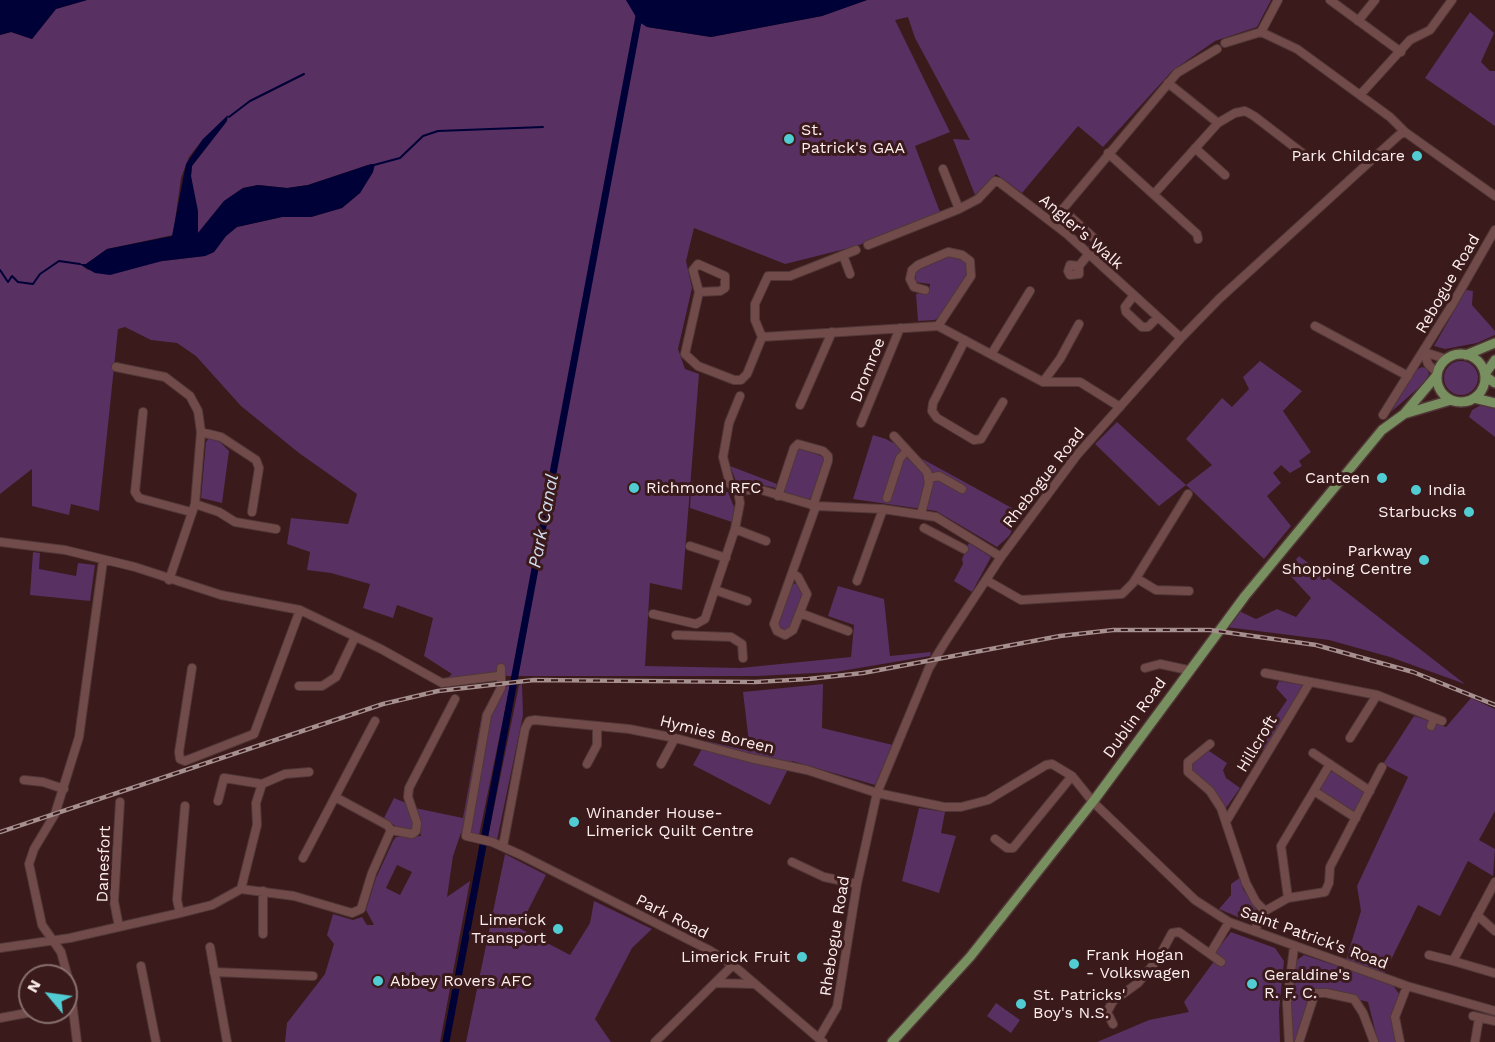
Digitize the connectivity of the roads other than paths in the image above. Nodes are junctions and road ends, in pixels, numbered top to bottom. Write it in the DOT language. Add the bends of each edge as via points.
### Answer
graph roads {
  1 [pos="1278,0"];
  2 [pos="1330,0"];
  3 [pos="1375,0"];
  4 [pos="1452,0"];
  5 [pos="1358,21"];
  6 [pos="1261,32"];
  7 [pos="1225,43"];
  8 [pos="1217,49"];
  9 [pos="1401,52"];
  10 [pos="1168,83"];
  11 [pos="1360,95"];
  12 [pos="1218,123"];
  13 [pos="1405,132"];
  14 [pos="1195,148"];
  15 [pos="1108,153"];
  16 [pos="1310,159"];
  17 [pos="943,169"];
  18 [pos="1225,175"];
  19 [pos="1154,194"];
  20 [pos="1495,196"];
  21 [pos="959,209"];
  22 [pos="1062,209"];
  23 [pos="1052,222"];
  24 [pos="1495,230"];
  25 [pos="1198,239"];
  26 [pos="868,245"];
  27 [pos="856,250"];
  28 [pos="843,255"];
  29 [pos="1089,255"];
  30 [pos="1079,266"];
  31 [pos="850,274"];
  32 [pos="925,290"];
  33 [pos="1030,291"];
  34 [pos="699,292"];
  35 [pos="1134,295"];
  36 [pos="1158,317"];
  37 [pos="1079,324"];
  38 [pos="938,326"];
  39 [pos="1315,326"];
  40 [pos="900,328"];
  41 [pos="832,332"];
  42 [pos="762,337"];
  43 [pos="1181,338"];
  44 [pos="965,340"];
  45 [pos="1495,343"];
  46 [pos="1424,352"];
  47 [pos="992,354"];
  48 [pos="1466,354"];
  49 [pos="1446,359"];
  50 [pos="1495,360"];
  51 [pos="116,367"];
  52 [pos="1437,374"];
  53 [pos="1485,375"];
  54 [pos="1408,376"];
  55 [pos="1043,381"];
  56 [pos="1495,383"];
  57 [pos="740,396"];
  58 [pos="1474,398"];
  59 [pos="1451,400"];
  60 [pos="1003,402"];
  61 [pos="1495,403"];
  62 [pos="800,405"];
  63 [pos="1120,407"];
  64 [pos="142,412"];
  65 [pos="1404,414"];
  66 [pos="1383,415"];
  67 [pos="861,423"];
  68 [pos="201,432"];
  69 [pos="894,436"];
  70 [pos="908,451"];
  71 [pos="929,478"];
  72 [pos="962,489"];
  73 [pos="738,491"];
  74 [pos="1188,494"];
  75 [pos="778,496"];
  76 [pos="886,498"];
  77 [pos="195,504"];
  78 [pos="815,506"];
  79 [pos="882,509"];
  80 [pos="191,512"];
  81 [pos="252,512"];
  82 [pos="921,514"];
  83 [pos="950,525"];
  84 [pos="924,528"];
  85 [pos="276,529"];
  86 [pos="735,529"];
  87 [pos="943,538"];
  88 [pos="766,541"];
  89 [pos="0,542"];
  90 [pos="690,546"];
  91 [pos="964,549"];
  92 [pos="1001,557"];
  93 [pos="726,558"];
  94 [pos="103,561"];
  95 [pos="792,573"];
  96 [pos="1136,578"];
  97 [pos="169,580"];
  98 [pos="986,580"];
  99 [pos="857,581"];
  100 [pos="715,590"];
  101 [pos="1189,591"];
  102 [pos="747,601"];
  103 [pos="300,610"];
  104 [pos="652,614"];
  105 [pos="800,614"];
  106 [pos="696,624"];
  107 [pos="848,632"];
  108 [pos="676,635"];
  109 [pos="696,636"];
  110 [pos="355,637"];
  111 [pos="743,658"];
  112 [pos="192,668"];
  113 [pos="501,668"];
  114 [pos="1145,668"];
  115 [pos="1188,670"];
  116 [pos="1264,673"];
  117 [pos="500,677"];
  118 [pos="1310,682"];
  119 [pos="299,686"];
  120 [pos="1377,695"];
  121 [pos="455,699"];
  122 [pos="375,721"];
  123 [pos="1431,726"];
  124 [pos="597,727"];
  125 [pos="675,738"];
  126 [pos="1350,738"];
  127 [pos="1210,744"];
  128 [pos="1313,753"];
  129 [pos="587,764"];
  130 [pos="661,764"];
  131 [pos="1330,764"];
  132 [pos="1383,766"];
  133 [pos="309,772"];
  134 [pos="1072,776"];
  135 [pos="24,780"];
  136 [pos="262,784"];
  137 [pos="64,789"];
  138 [pos="1314,791"];
  139 [pos="1370,791"];
  140 [pos="877,793"];
  141 [pos="335,797"];
  142 [pos="218,801"];
  143 [pos="120,802"];
  144 [pos="1093,802"];
  145 [pos="185,806"];
  146 [pos="1356,818"];
  147 [pos="1227,820"];
  148 [pos="391,830"];
  149 [pos="995,839"];
  150 [pos="503,846"];
  151 [pos="303,858"];
  152 [pos="792,862"];
  153 [pos="1495,882"];
  154 [pos="857,884"];
  155 [pos="241,889"];
  156 [pos="263,891"];
  157 [pos="1288,898"];
  158 [pos="1265,910"];
  159 [pos="180,913"];
  160 [pos="1477,915"];
  161 [pos="1229,922"];
  162 [pos="119,927"];
  163 [pos="1254,931"];
  164 [pos="1495,931"];
  165 [pos="263,934"];
  166 [pos="52,938"];
  167 [pos="210,947"];
  168 [pos="1294,947"];
  169 [pos="0,948"];
  170 [pos="1210,954"];
  171 [pos="1429,955"];
  172 [pos="1453,961"];
  173 [pos="1221,962"];
  174 [pos="63,964"];
  175 [pos="733,965"];
  176 [pos="141,966"];
  177 [pos="214,972"];
  178 [pos="1494,972"];
  179 [pos="313,976"];
  180 [pos="716,983"];
  181 [pos="755,984"];
  182 [pos="1407,986"];
  183 [pos="1495,1010"];
  184 [pos="18,1015"];
  185 [pos="0,1018"];
  186 [pos="1495,1021"];
  187 [pos="73,1024"];
  188 [pos="1113,1024"];
  189 [pos="821,1040"];
  190 [pos="77,1042"];
  191 [pos="156,1042"];
  192 [pos="227,1042"];
  193 [pos="655,1042"];
  194 [pos="892,1042"];
  195 [pos="1289,1042"];
  196 [pos="1299,1042"];
  197 [pos="1374,1042"];
  198 [pos="1400,1042"];
  199 [pos="1476,1042"];
  1 -- 6 [label="street"];
  2 -- 5 [label="street"];
  3 -- 5 [label="street"];
  4 -- 9 [label="street" via="1430,30 1410,40"];
  5 -- 9 [label="street"];
  6 -- 7 [label="street"];
  6 -- 11 [label="street" via="1297,49"];
  8 -- 10 [label="street" via="1177,73"];
  9 -- 11 [label="street"];
  10 -- 12 [label="street"];
  10 -- 15 [label="street"];
  11 -- 13 [label="street"];
  12 -- 14 [label="street"];
  12 -- 16 [label="street" via="1245,111"];
  13 -- 20 [label="street"];
  13 -- 43 [label="street, Rhebogue Road"];
  14 -- 18 [label="street"];
  14 -- 19 [label="street"];
  15 -- 19 [label="street"];
  15 -- 22 [label="street"];
  17 -- 21 [label="street"];
  19 -- 25 [label="street"];
  21 -- 23 [label="street, Angler's Walk" via="999,182"];
  21 -- 26 [label="street, Angler's Walk"];
  22 -- 23 [label="street"];
  22 -- 29 [label="street" via="1096,240"];
  23 -- 29 [label="street, Angler's Walk"];
  24 -- 46 [label="street, Rebogue Road"];
  27 -- 28 [label="street"];
  28 -- 31 [label="street"];
  28 -- 42 [label="street" via="790,276 768,276 755,304 755,320"];
  29 -- 30 [label="street"];
  29 -- 35 [label="street, Angler's Walk"];
  32 -- 38 [label="street" via="914,287 910,279 918,265 948,252 970,261 971,276"];
  33 -- 47 [label="street"];
  34 -- 34 [label="street" via="693,270 698,264 725,276 725,288"];
  34 -- 42 [label="street" via="685,354 689,359 741,380"];
  35 -- 36 [label="street, Angler's Walk"];
  35 -- 36 [label="street" via="1125,307 1126,312 1142,327 1148,327"];
  36 -- 43 [label="street, Angler's Walk"];
  37 -- 55 [label="street"];
  38 -- 40 [label="street, Dromroe"];
  38 -- 44 [label="street"];
  39 -- 54 [label="street"];
  40 -- 41 [label="street, Dromroe"];
  40 -- 67 [label="street, Dromroe"];
  41 -- 42 [label="street, Dromroe"];
  41 -- 62 [label="street"];
  43 -- 63 [label="street, Rhebogue Road"];
  44 -- 47 [label="street"];
  44 -- 60 [label="street" via="932,411 974,440 981,439"];
  45 -- 48 [label="main road"];
  46 -- 49 [label="street, Rebogue Road"];
  46 -- 52 [label="street, Rebogue Road"];
  46 -- 54 [label="street, Rebogue Road"];
  47 -- 55 [label="street"];
  48 -- 49 [label="main road"];
  48 -- 53 [label="main road" via="1478,361"];
  49 -- 52 [label="main road"];
  50 -- 53 [label="main road"];
  51 -- 68 [label="street" via="152,372 177,385 190,396 198,411"];
  52 -- 59 [label="main road" via="1441,392"];
  52 -- 65 [label="main road"];
  53 -- 56 [label="main road"];
  53 -- 58 [label="main road"];
  54 -- 66 [label="street, Rebogue Road"];
  55 -- 63 [label="street" via="1080,382"];
  57 -- 73 [label="street" via="729,423 723,457 725,472"];
  58 -- 59 [label="main road"];
  58 -- 61 [label="main road"];
  59 -- 65 [label="main road"];
  63 -- 92 [label="street, Rhebogue Road" via="1077,455"];
  64 -- 80 [label="street" via="135,492 139,498"];
  65 -- 115 [label="main road, Dublin Road" via="1372,442"];
  68 -- 77 [label="street"];
  68 -- 81 [label="street" via="221,437 256,460"];
  69 -- 70 [label="street"];
  70 -- 71 [label="street"];
  70 -- 76 [label="street" via="900,458"];
  71 -- 72 [label="street" via="939,476"];
  71 -- 82 [label="street"];
  73 -- 75 [label="street" via="758,489"];
  73 -- 86 [label="street"];
  74 -- 96 [label="street"];
  75 -- 78 [label="street"];
  75 -- 78 [label="street" via="798,444 828,456"];
  77 -- 80 [label="street"];
  77 -- 85 [label="street" via="236,522"];
  78 -- 79 [label="street"];
  78 -- 95 [label="street"];
  79 -- 82 [label="street"];
  79 -- 99 [label="street"];
  80 -- 97 [label="street"];
  82 -- 83 [label="street"];
  83 -- 87 [label="street"];
  83 -- 92 [label="street"];
  84 -- 87 [label="street"];
  86 -- 88 [label="street"];
  86 -- 93 [label="street"];
  87 -- 91 [label="street"];
  89 -- 94 [label="street" via="55,549"];
  90 -- 93 [label="street"];
  92 -- 98 [label="street, Rhebogue Road"];
  93 -- 100 [label="street"];
  94 -- 97 [label="street" via="135,567"];
  94 -- 137 [label="street" via="79,737"];
  95 -- 105 [label="street" via="807,594"];
  95 -- 105 [label="street" via="774,624 777,631 789,634"];
  96 -- 98 [label="street" via="1122,594 1021,600"];
  96 -- 101 [label="street" via="1156,590"];
  97 -- 103 [label="street" via="221,595"];
  98 -- 140 [label="street, Rhebogue Road" via="929,668"];
  100 -- 102 [label="street"];
  100 -- 106 [label="street" via="705,619"];
  103 -- 110 [label="street"];
  103 -- 112 [label="street" via="254,734 185,761 179,753"];
  104 -- 106 [label="street"];
  105 -- 107 [label="street"];
  106 -- 109 [label="street"];
  108 -- 109 [label="street"];
  109 -- 111 [label="street" via="737,640 742,644"];
  110 -- 117 [label="street" via="442,683"];
  110 -- 119 [label="street" via="336,677 322,686"];
  113 -- 117 [label="street"];
  114 -- 115 [label="street" via="1160,664"];
  115 -- 144 [label="main road, Dublin Road"];
  116 -- 118 [label="street"];
  117 -- 150 [label="street, Park Road" via="501,688 487,715 466,836"];
  118 -- 120 [label="street"];
  118 -- 147 [label="street, Hillcroft"];
  120 -- 123 [label="street" via="1438,719"];
  120 -- 126 [label="street"];
  121 -- 148 [label="street" via="409,788 416,831 412,834"];
  122 -- 141 [label="street"];
  124 -- 125 [label="street, Hymies Boreen"];
  124 -- 129 [label="street" via="597,745"];
  124 -- 150 [label="street, Hymies Boreen" via="529,721"];
  125 -- 130 [label="street"];
  125 -- 140 [label="street, Hymies Boreen" via="807,770"];
  127 -- 147 [label="street" via="1188,762 1188,772 1210,791"];
  128 -- 131 [label="street"];
  131 -- 138 [label="street"];
  131 -- 139 [label="street"];
  132 -- 139 [label="street"];
  133 -- 136 [label="street" via="285,774"];
  134 -- 140 [label="street, Hymies Boreen" via="1058,765 1046,765 988,800 961,807"];
  134 -- 144 [label="street, Saint Patrick's Road"];
  134 -- 149 [label="street" via="1013,848"];
  135 -- 137 [label="street"];
  136 -- 142 [label="street" via="224,778"];
  136 -- 155 [label="street" via="256,803 257,825"];
  137 -- 166 [label="street" via="29,864 42,925"];
  138 -- 146 [label="street"];
  138 -- 157 [label="street" via="1281,846"];
  139 -- 146 [label="street"];
  140 -- 154 [label="street, Rhebogue Road"];
  141 -- 148 [label="street"];
  141 -- 151 [label="street"];
  143 -- 162 [label="street, Danesfort" via="114,901"];
  144 -- 161 [label="street, Saint Patrick's Road" via="1195,900"];
  144 -- 194 [label="main road, Dublin Road" via="970,957"];
  145 -- 159 [label="street" via="177,900"];
  146 -- 157 [label="street" via="1330,867 1325,892"];
  147 -- 158 [label="street" via="1246,883"];
  148 -- 156 [label="street" via="361,909 352,913"];
  150 -- 175 [label="street, Park Road"];
  152 -- 154 [label="street" via="824,877"];
  153 -- 160 [label="street"];
  154 -- 189 [label="street, Rhebogue Road" via="837,1007"];
  155 -- 156 [label="street"];
  155 -- 159 [label="street" via="213,905"];
  156 -- 165 [label="street"];
  157 -- 158 [label="street"];
  158 -- 163 [label="street"];
  159 -- 162 [label="street"];
  160 -- 164 [label="street"];
  160 -- 172 [label="street"];
  161 -- 163 [label="street, Saint Patrick's Road"];
  161 -- 170 [label="street"];
  162 -- 166 [label="street"];
  163 -- 168 [label="street, Saint Patrick's Road"];
  166 -- 169 [label="street"];
  166 -- 174 [label="street"];
  167 -- 177 [label="street"];
  168 -- 182 [label="street, Saint Patrick's Road"];
  168 -- 195 [label="street" via="1287,1003"];
  170 -- 173 [label="street"];
  170 -- 188 [label="street" via="1179,932 1172,933 1158,959 1138,983 1113,1001 1107,1012"];
  171 -- 172 [label="street"];
  172 -- 178 [label="street"];
  175 -- 180 [label="street"];
  175 -- 181 [label="street, Park Road"];
  176 -- 191 [label="street"];
  177 -- 179 [label="street"];
  177 -- 192 [label="street"];
  180 -- 181 [label="street"];
  180 -- 193 [label="street"];
  181 -- 189 [label="street, Park Road"];
  182 -- 183 [label="street, Saint Patrick's Road"];
  182 -- 198 [label="street" via="1395,1017"];
  184 -- 185 [label="street"];
  186 -- 199 [label="street" via="1476,1017"];
  187 -- 190 [label="street"];
  196 -- 197 [label="street" via="1315,993 1353,999"];
}
